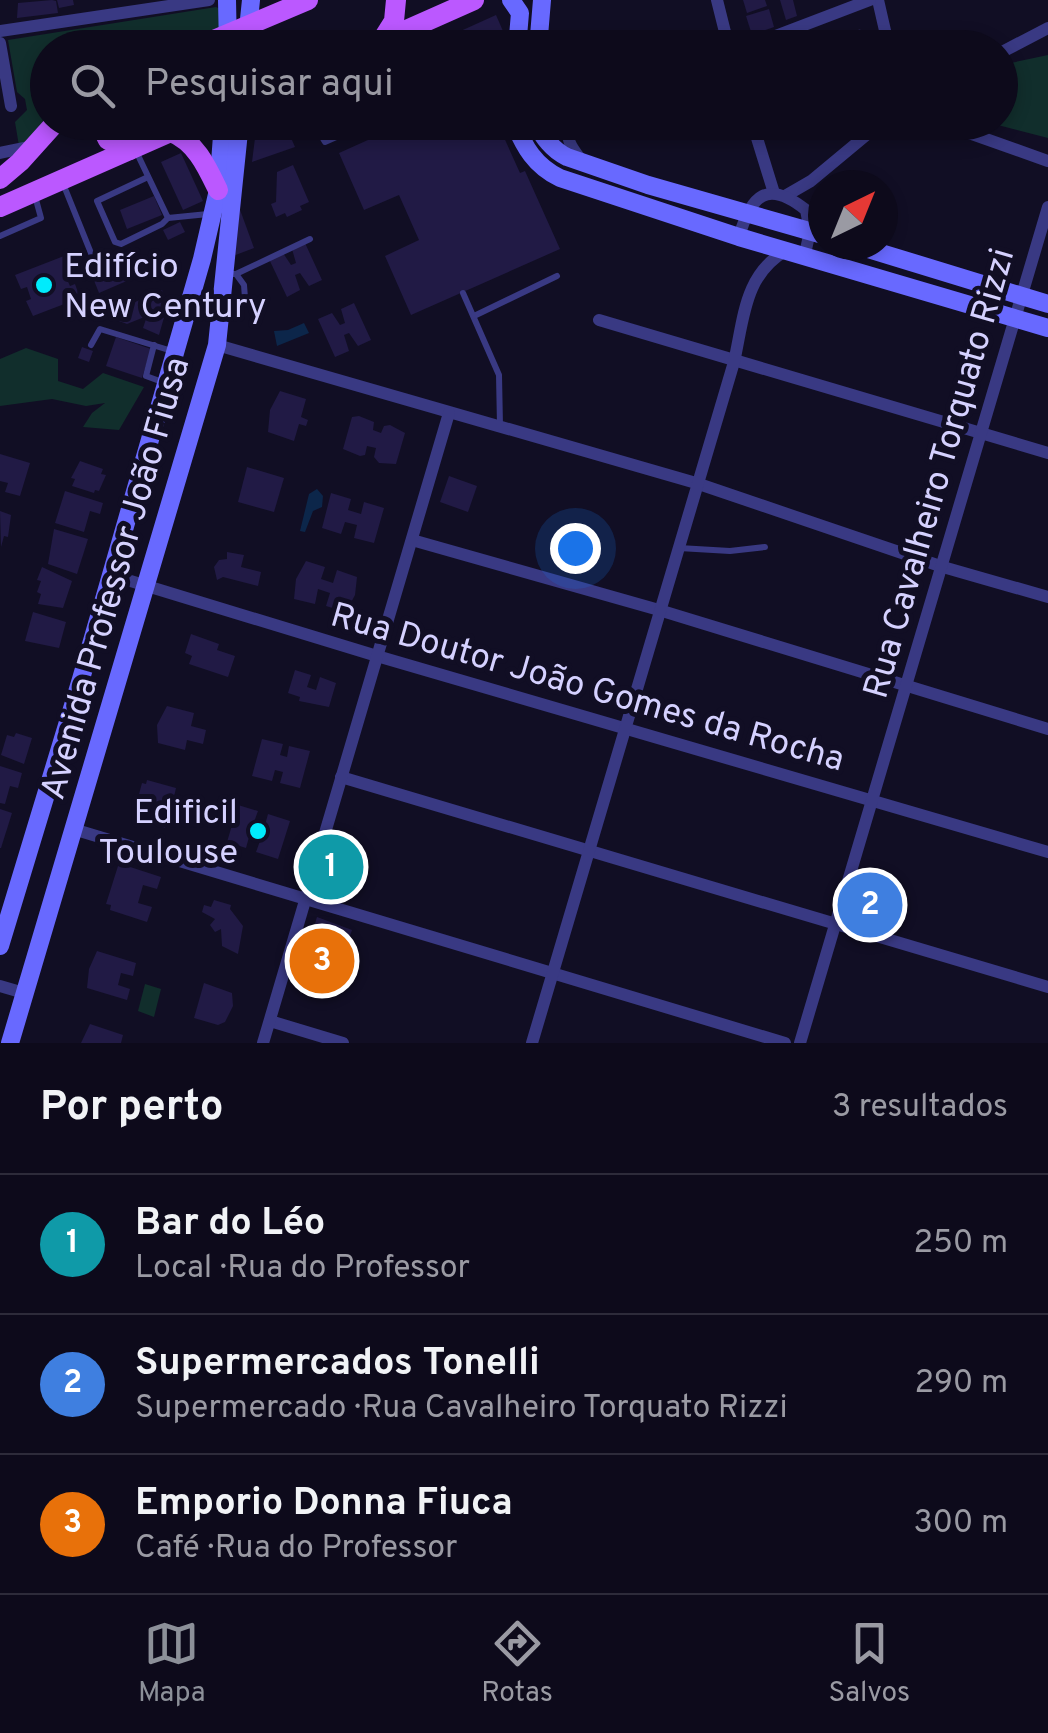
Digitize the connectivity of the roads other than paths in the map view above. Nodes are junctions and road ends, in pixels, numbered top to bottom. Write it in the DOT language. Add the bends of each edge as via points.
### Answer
graph roads {
  1 [pos="209,0"];
  2 [pos="227,0"];
  3 [pos="252,0"];
  4 [pos="308,0"];
  5 [pos="396,0"];
  6 [pos="474,0"];
  7 [pos="511,0"];
  8 [pos="542,0"];
  9 [pos="717,0"];
  10 [pos="870,0"];
  11 [pos="878,0"];
  12 [pos="1048,28"];
  13 [pos="234,30"];
  14 [pos="237,30"];
  15 [pos="245,30"];
  16 [pos="386,30"];
  17 [pos="406,30"];
  18 [pos="518,30"];
  19 [pos="540,30"];
  20 [pos="725,30"];
  21 [pos="791,30"];
  22 [pos="885,30"];
  23 [pos="0,32"];
  24 [pos="0,43"];
  25 [pos="1018,43"];
  26 [pos="11,106"];
  27 [pos="40,140"];
  28 [pos="108,140"];
  29 [pos="152,140"];
  30 [pos="184,140"];
  31 [pos="222,140"];
  32 [pos="239,140"];
  33 [pos="523,140"];
  34 [pos="549,140"];
  35 [pos="568,140"];
  36 [pos="759,140"];
  37 [pos="860,140"];
  38 [pos="989,140"];
  39 [pos="35,146"];
  40 [pos="132,149"];
  41 [pos="0,154"];
  42 [pos="582,161"];
  43 [pos="1048,161"];
  44 [pos="824,170"];
  45 [pos="148,177"];
  46 [pos="0,179"];
  47 [pos="62,180"];
  48 [pos="808,182"];
  49 [pos="648,185"];
  50 [pos="218,190"];
  51 [pos="808,190"];
  52 [pos="33,192"];
  53 [pos="780,195"];
  54 [pos="642,205"];
  55 [pos="0,207"];
  56 [pos="1048,207"];
  57 [pos="806,210"];
  58 [pos="746,211"];
  59 [pos="214,214"];
  60 [pos="808,214"];
  61 [pos="168,218"];
  62 [pos="808,230"];
  63 [pos="0,236"];
  64 [pos="739,237"];
  65 [pos="310,239"];
  66 [pos="808,241"];
  67 [pos="796,252"];
  68 [pos="898,258"];
  69 [pos="95,263"];
  70 [pos="231,274"];
  71 [pos="556,276"];
  72 [pos="464,293"];
  73 [pos="1022,296"];
  74 [pos="1048,304"];
  75 [pos="474,316"];
  76 [pos="1016,318"];
  77 [pos="599,320"];
  78 [pos="1048,328"];
  79 [pos="92,344"];
  80 [pos="217,344"];
  81 [pos="154,345"];
  82 [pos="174,351"];
  83 [pos="734,362"];
  84 [pos="165,383"];
  85 [pos="449,412"];
  86 [pos="500,427"];
  87 [pos="983,434"];
  88 [pos="1048,453"];
  89 [pos="696,483"];
  90 [pos="412,540"];
  91 [pos="765,547"];
  92 [pos="678,548"];
  93 [pos="943,568"];
  94 [pos="111,574"];
  95 [pos="147,584"];
  96 [pos="1048,597"];
  97 [pos="659,610"];
  98 [pos="377,656"];
  99 [pos="906,686"];
  100 [pos="625,726"];
  101 [pos="1048,729"];
  102 [pos="341,778"];
  103 [pos="873,801"];
  104 [pos="73,830"];
  105 [pos="587,851"];
  106 [pos="1048,852"];
  107 [pos="306,899"];
  108 [pos="835,925"];
  109 [pos="0,946"];
  110 [pos="552,973"];
  111 [pos="0,986"];
  112 [pos="1048,987"];
  113 [pos="24,993"];
  114 [pos="270,1020"];
  115 [pos="10,1043"];
  116 [pos="263,1043"];
  117 [pos="344,1043"];
  118 [pos="532,1043"];
  119 [pos="784,1043"];
  120 [pos="800,1043"];
  1 -- 23 [label="street"];
  2 -- 13 [label="main road"];
  3 -- 14 [label="main road"];
  4 -- 15 [label="main road"];
  5 -- 16 [label="main road"];
  6 -- 17 [label="main road"];
  7 -- 18 [label="main road" via="520,13"];
  8 -- 19 [label="main road"];
  9 -- 20 [label="street"];
  10 -- 21 [label="street"];
  11 -- 22 [label="street"];
  12 -- 25 [label="street"];
  24 -- 26 [label="street"];
  27 -- 39 [label="main road"];
  28 -- 40 [label="main road"];
  29 -- 40 [label="main road"];
  30 -- 50 [label="main road"];
  31 -- 50 [label="main road, Avenida Professor João Fiusa"];
  32 -- 70 [label="main road, Avenida Professor João Fiusa"];
  33 -- 54 [label="main road" via="548,172"];
  34 -- 42 [label="main road" via="558,152"];
  35 -- 42 [label="street"];
  36 -- 53 [label="street"];
  37 -- 44 [label="street"];
  38 -- 43 [label="street"];
  39 -- 41 [label="street"];
  39 -- 46 [label="main road"];
  40 -- 45 [label="lane"];
  40 -- 47 [label="main road"];
  42 -- 49 [label="main road"];
  45 -- 61 [label="lane"];
  45 -- 61 [label="lane" via="98,201 114,242"];
  47 -- 52 [label="main road"];
  47 -- 69 [label="lane"];
  48 -- 53 [label="street"];
  49 -- 54 [label="main road"];
  49 -- 58 [label="main road"];
  50 -- 59 [label="main road, Avenida Professor João Fiusa"];
  51 -- 57 [label="street"];
  52 -- 55 [label="main road"];
  52 -- 63 [label="lane" via="41,218"];
  53 -- 57 [label="street"];
  53 -- 58 [label="street" via="756,198"];
  54 -- 64 [label="main road"];
  56 -- 73 [label="street, Rua Cavalheiro Torquato Rizzi"];
  57 -- 60 [label="street"];
  58 -- 62 [label="main road"];
  58 -- 64 [label="street"];
  59 -- 61 [label="lane"];
  59 -- 82 [label="main road, Avenida Professor João Fiusa"];
  64 -- 67 [label="main road"];
  65 -- 70 [label="lane"];
  66 -- 67 [label="street"];
  67 -- 76 [label="main road"];
  67 -- 83 [label="street" via="772,258 753,282"];
  68 -- 73 [label="main road"];
  70 -- 80 [label="main road, Avenida Professor João Fiusa"];
  71 -- 75 [label="lane"];
  72 -- 75 [label="lane"];
  73 -- 74 [label="main road"];
  73 -- 76 [label="street, Rua Cavalheiro Torquato Rizzi"];
  75 -- 86 [label="lane" via="499,375"];
  76 -- 78 [label="main road"];
  76 -- 87 [label="street, Rua Cavalheiro Torquato Rizzi"];
  77 -- 83 [label="street"];
  79 -- 81 [label="lane" via="100,329"];
  80 -- 85 [label="street"];
  80 -- 95 [label="main road, Avenida Professor João Fiusa"];
  81 -- 82 [label="lane"];
  81 -- 84 [label="lane" via="146,376"];
  82 -- 84 [label="main road, Avenida Professor João Fiusa"];
  83 -- 87 [label="street"];
  83 -- 89 [label="street"];
  84 -- 94 [label="main road, Avenida Professor João Fiusa"];
  85 -- 86 [label="street"];
  85 -- 90 [label="street"];
  86 -- 89 [label="street"];
  87 -- 88 [label="street"];
  87 -- 93 [label="street, Rua Cavalheiro Torquato Rizzi"];
  89 -- 92 [label="street"];
  89 -- 93 [label="street"];
  90 -- 97 [label="street"];
  90 -- 98 [label="street"];
  91 -- 92 [label="lane"];
  92 -- 97 [label="street"];
  93 -- 96 [label="street"];
  93 -- 99 [label="street, Rua Cavalheiro Torquato Rizzi"];
  94 -- 95 [label="street, Rua Doutor João Gomes da Rocha"];
  94 -- 109 [label="main road, Avenida Professor João Fiusa"];
  95 -- 98 [label="street, Rua Doutor João Gomes da Rocha"];
  95 -- 104 [label="main road, Avenida Professor João Fiusa"];
  97 -- 99 [label="street"];
  97 -- 100 [label="street"];
  98 -- 100 [label="street, Rua Doutor João Gomes da Rocha"];
  98 -- 102 [label="street"];
  99 -- 101 [label="street"];
  99 -- 103 [label="street, Rua Cavalheiro Torquato Rizzi"];
  100 -- 103 [label="street, Rua Doutor João Gomes da Rocha"];
  100 -- 105 [label="street"];
  102 -- 105 [label="street"];
  102 -- 107 [label="street"];
  103 -- 106 [label="street, Rua Doutor João Gomes da Rocha"];
  103 -- 108 [label="street, Rua Cavalheiro Torquato Rizzi"];
  104 -- 107 [label="street"];
  104 -- 113 [label="main road, Avenida Professor João Fiusa"];
  105 -- 108 [label="street"];
  105 -- 110 [label="street"];
  107 -- 110 [label="street"];
  107 -- 114 [label="street"];
  108 -- 112 [label="street"];
  108 -- 120 [label="street, Rua Cavalheiro Torquato Rizzi"];
  110 -- 118 [label="street"];
  110 -- 119 [label="street"];
  111 -- 113 [label="street"];
  113 -- 115 [label="main road, Avenida Professor João Fiusa"];
  114 -- 116 [label="street"];
  114 -- 117 [label="street"];
}
